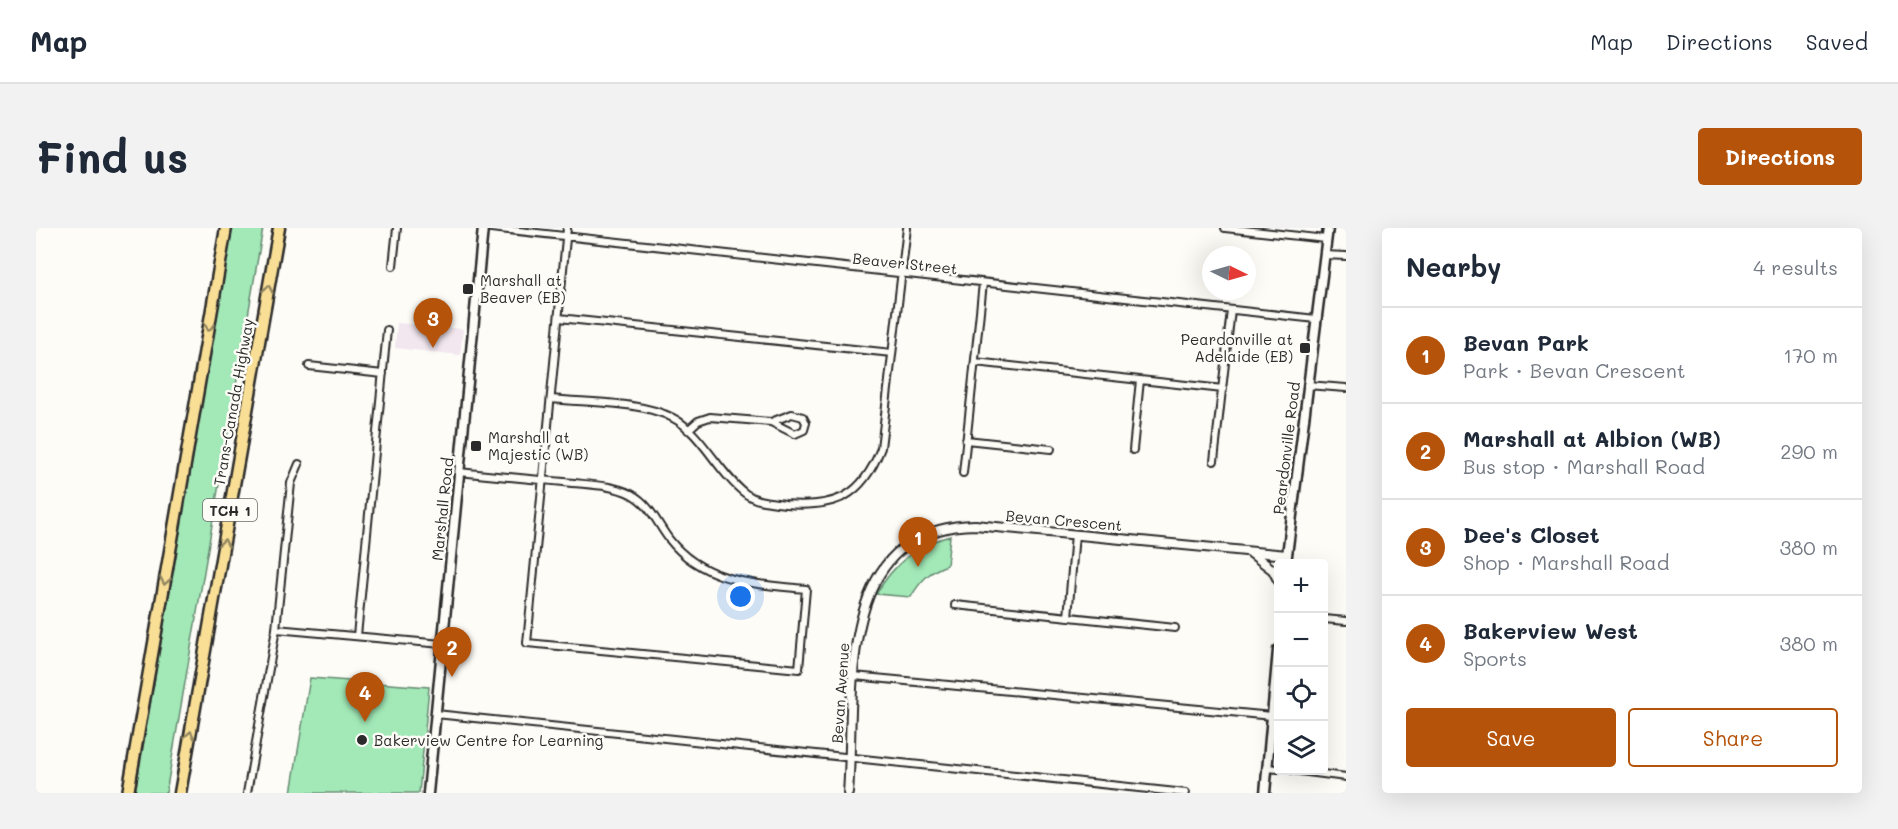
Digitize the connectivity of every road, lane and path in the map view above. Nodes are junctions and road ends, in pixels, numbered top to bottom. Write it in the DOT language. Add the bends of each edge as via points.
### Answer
graph roads {
  1 [pos="226,228"];
  2 [pos="279,228"];
  3 [pos="397,228"];
  4 [pos="483,228"];
  5 [pos="491,228"];
  6 [pos="567,228"];
  7 [pos="907,228"];
  8 [pos="1225,228"];
  9 [pos="1328,228"];
  10 [pos="566,238"];
  11 [pos="1326,239"];
  12 [pos="1324,255"];
  13 [pos="1346,256"];
  14 [pos="393,266"];
  15 [pos="901,274"];
  16 [pos="983,283"];
  17 [pos="1232,310"];
  18 [pos="559,318"];
  19 [pos="1316,319"];
  20 [pos="387,330"];
  21 [pos="892,353"];
  22 [pos="975,362"];
  23 [pos="309,366"];
  24 [pos="383,374"];
  25 [pos="1140,380"];
  26 [pos="1307,384"];
  27 [pos="1346,388"];
  28 [pos="1223,389"];
  29 [pos="551,399"];
  30 [pos="771,422"];
  31 [pos="688,430"];
  32 [pos="966,440"];
  33 [pos="1051,449"];
  34 [pos="1133,450"];
  35 [pos="1214,461"];
  36 [pos="299,464"];
  37 [pos="459,472"];
  38 [pos="963,473"];
  39 [pos="544,480"];
  40 [pos="1075,534"];
  41 [pos="1247,551"];
  42 [pos="1287,559"];
  43 [pos="1274,575"];
  44 [pos="866,595"];
  45 [pos="955,605"];
  46 [pos="1068,616"];
  47 [pos="1328,619"];
  48 [pos="1346,621"];
  49 [pos="1175,628"];
  50 [pos="276,629"];
  51 [pos="357,636"];
  52 [pos="442,644"];
  53 [pos="1276,667"];
  54 [pos="854,676"];
  55 [pos="436,714"];
  56 [pos="1272,716"];
  57 [pos="850,758"];
  58 [pos="1267,768"];
  59 [pos="1274,769"];
  60 [pos="1328,774"];
  61 [pos="1345,776"];
  62 [pos="1143,790"];
  63 [pos="128,793"];
  64 [pos="180,793"];
  65 [pos="247,793"];
  66 [pos="429,793"];
  67 [pos="848,793"];
  68 [pos="1186,793"];
  69 [pos="1265,793"];
  1 -- 63 [label="highway, one-way"];
  64 -- 2 [label="highway, Trans-Canada Highway / TCH 1, one-way"];
  3 -- 14 [label="street"];
  4 -- 37 [label="main road, Marshall Road"];
  5 -- 10 [label="street, Beaver Street"];
  6 -- 10 [label="street"];
  7 -- 15 [label="street"];
  8 -- 11 [label="street"];
  9 -- 11 [label="main road, Peardonville Road"];
  10 -- 15 [label="street, Beaver Street"];
  10 -- 18 [label="street"];
  11 -- 12 [label="main road, Peardonville Road"];
  12 -- 13 [label="street"];
  12 -- 19 [label="main road, Peardonville Road"];
  15 -- 16 [label="street, Beaver Street"];
  15 -- 21 [label="street"];
  16 -- 17 [label="street, Beaver Street"];
  16 -- 22 [label="street"];
  17 -- 19 [label="street, Beaver Street"];
  17 -- 28 [label="street"];
  18 -- 21 [label="street"];
  18 -- 29 [label="street"];
  19 -- 26 [label="main road, Peardonville Road"];
  20 -- 24 [label="street"];
  21 -- 31 [label="street" via="881,448 873,470 859,488 836,502 809,506 753,499"];
  22 -- 25 [label="street"];
  22 -- 32 [label="street"];
  23 -- 24 [label="street"];
  24 -- 51 [label="street"];
  25 -- 28 [label="street"];
  25 -- 34 [label="street"];
  26 -- 27 [label="street"];
  26 -- 42 [label="main road, Peardonville Road"];
  28 -- 35 [label="street"];
  29 -- 31 [label="street" via="652,410 674,418"];
  29 -- 39 [label="street"];
  30 -- 30 [label="street" via="795,434 804,430 806,423 803,417 792,414"];
  30 -- 31 [label="street" via="710,417"];
  32 -- 33 [label="street"];
  32 -- 38 [label="street"];
  36 -- 50 [label="street" via="291,483"];
  37 -- 39 [label="street"];
  37 -- 52 [label="main road, Marshall Road"];
  39 -- 39 [label="street" via="612,487 632,495 650,508 669,540 712,573 742,583 806,589 799,669 527,643"];
  40 -- 41 [label="street, Bevan Crescent"];
  40 -- 44 [label="street, Bevan Crescent" via="975,525 940,530 908,544 891,558"];
  40 -- 46 [label="street"];
  41 -- 42 [label="street, Bevan Crescent"];
  41 -- 43 [label="street" via="1260,558"];
  44 -- 54 [label="street, Bevan Avenue" via="859,619"];
  45 -- 46 [label="street"];
  46 -- 49 [label="street"];
  47 -- 48 [label="street"];
  50 -- 51 [label="street"];
  50 -- 65 [label="street"];
  51 -- 52 [label="street"];
  52 -- 55 [label="main road, Marshall Road"];
  53 -- 56 [label="main road"];
  54 -- 56 [label="street"];
  54 -- 57 [label="street, Bevan Avenue"];
  55 -- 57 [label="street"];
  55 -- 66 [label="main road, Marshall Road"];
  56 -- 58 [label="main road"];
  57 -- 62 [label="street"];
  57 -- 67 [label="street, Bevan Avenue"];
  58 -- 59 [label="street"];
  58 -- 69 [label="main road"];
  60 -- 61 [label="street"];
  62 -- 68 [label="street"];
}
